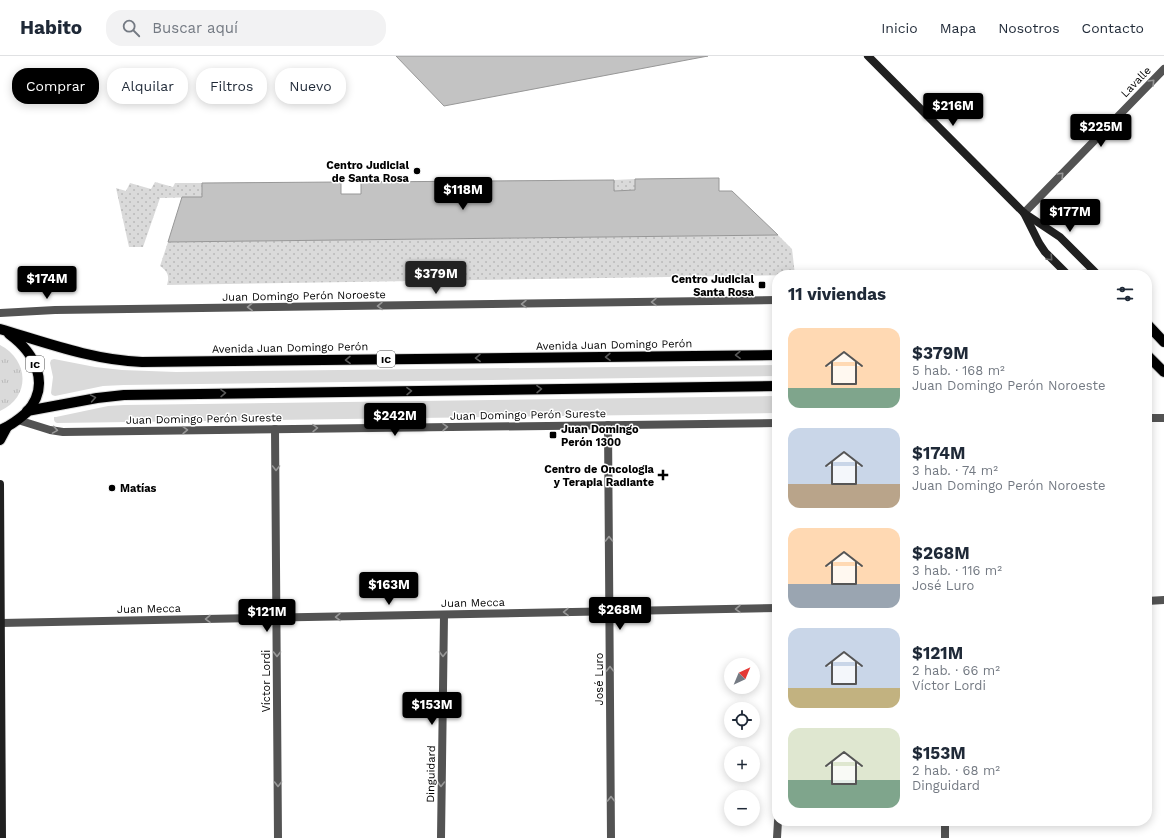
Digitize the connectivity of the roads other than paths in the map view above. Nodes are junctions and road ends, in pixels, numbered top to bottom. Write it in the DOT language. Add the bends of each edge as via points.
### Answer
graph roads {
  1 [pos="868,56"];
  2 [pos="1164,69"];
  3 [pos="1024,212"];
  4 [pos="1063,270"];
  5 [pos="1093,270"];
  6 [pos="772,300"];
  7 [pos="0,313"];
  8 [pos="0,329"];
  9 [pos="1152,329"];
  10 [pos="1164,342"];
  11 [pos="772,355"];
  12 [pos="1152,360"];
  13 [pos="1164,372"];
  14 [pos="772,386"];
  15 [pos="28,411"];
  16 [pos="1152,418"];
  17 [pos="1164,418"];
  18 [pos="18,420"];
  19 [pos="772,423"];
  20 [pos="608,425"];
  21 [pos="3,428"];
  22 [pos="275,429"];
  23 [pos="0,440"];
  24 [pos="0,484"];
  25 [pos="1164,600"];
  26 [pos="1152,601"];
  27 [pos="772,608"];
  28 [pos="610,612"];
  29 [pos="444,615"];
  30 [pos="277,618"];
  31 [pos="1,623"];
  32 [pos="778,826"];
  33 [pos="945,826"];
  34 [pos="2,838"];
  35 [pos="278,838"];
  36 [pos="441,838"];
  37 [pos="611,838"];
  38 [pos="778,838"];
  39 [pos="945,838"];
  1 -- 3 [label="main road"];
  3 -- 2 [label="street, Lavalle, one-way"];
  3 -- 4 [label="main road, one-way" via="1042,247"];
  3 -- 5 [label="main road" via="1060,237"];
  6 -- 7 [label="street, Juan Domingo Perón Noroeste, one-way" via="54,310"];
  11 -- 8 [label="main road, Avenida Juan Domingo Perón / IC, one-way" via="142,362 92,356"];
  8 -- 15 [label="main road, IC" via="24,348 37,368 37,391"];
  9 -- 10 [label="main road"];
  12 -- 13 [label="main road"];
  15 -- 14 [label="main road, one-way" via="124,395"];
  15 -- 18 [label="main road, IC"];
  16 -- 17 [label="street"];
  18 -- 21 [label="main road, IC"];
  18 -- 22 [label="street, Juan Domingo Perón Sureste, one-way" via="63,432"];
  19 -- 20 [label="street, Juan Domingo Perón Sureste"];
  22 -- 20 [label="street, Juan Domingo Perón Sureste, one-way"];
  28 -- 20 [label="street, José Luro, one-way"];
  21 -- 23 [label="main road"];
  22 -- 30 [label="street, Víctor Lordi, one-way"];
  24 -- 31 [label="main road"];
  25 -- 26 [label="street"];
  27 -- 28 [label="street, Juan Mecca, one-way"];
  28 -- 29 [label="street, Juan Mecca, one-way"];
  37 -- 28 [label="street, José Luro, one-way"];
  29 -- 30 [label="street, Juan Mecca, one-way"];
  29 -- 36 [label="street, Dinguidard, one-way"];
  30 -- 31 [label="street, Juan Mecca, one-way"];
  30 -- 35 [label="street, Víctor Lordi, one-way"];
  31 -- 34 [label="main road"];
  32 -- 38 [label="street"];
  33 -- 39 [label="street"];
}
